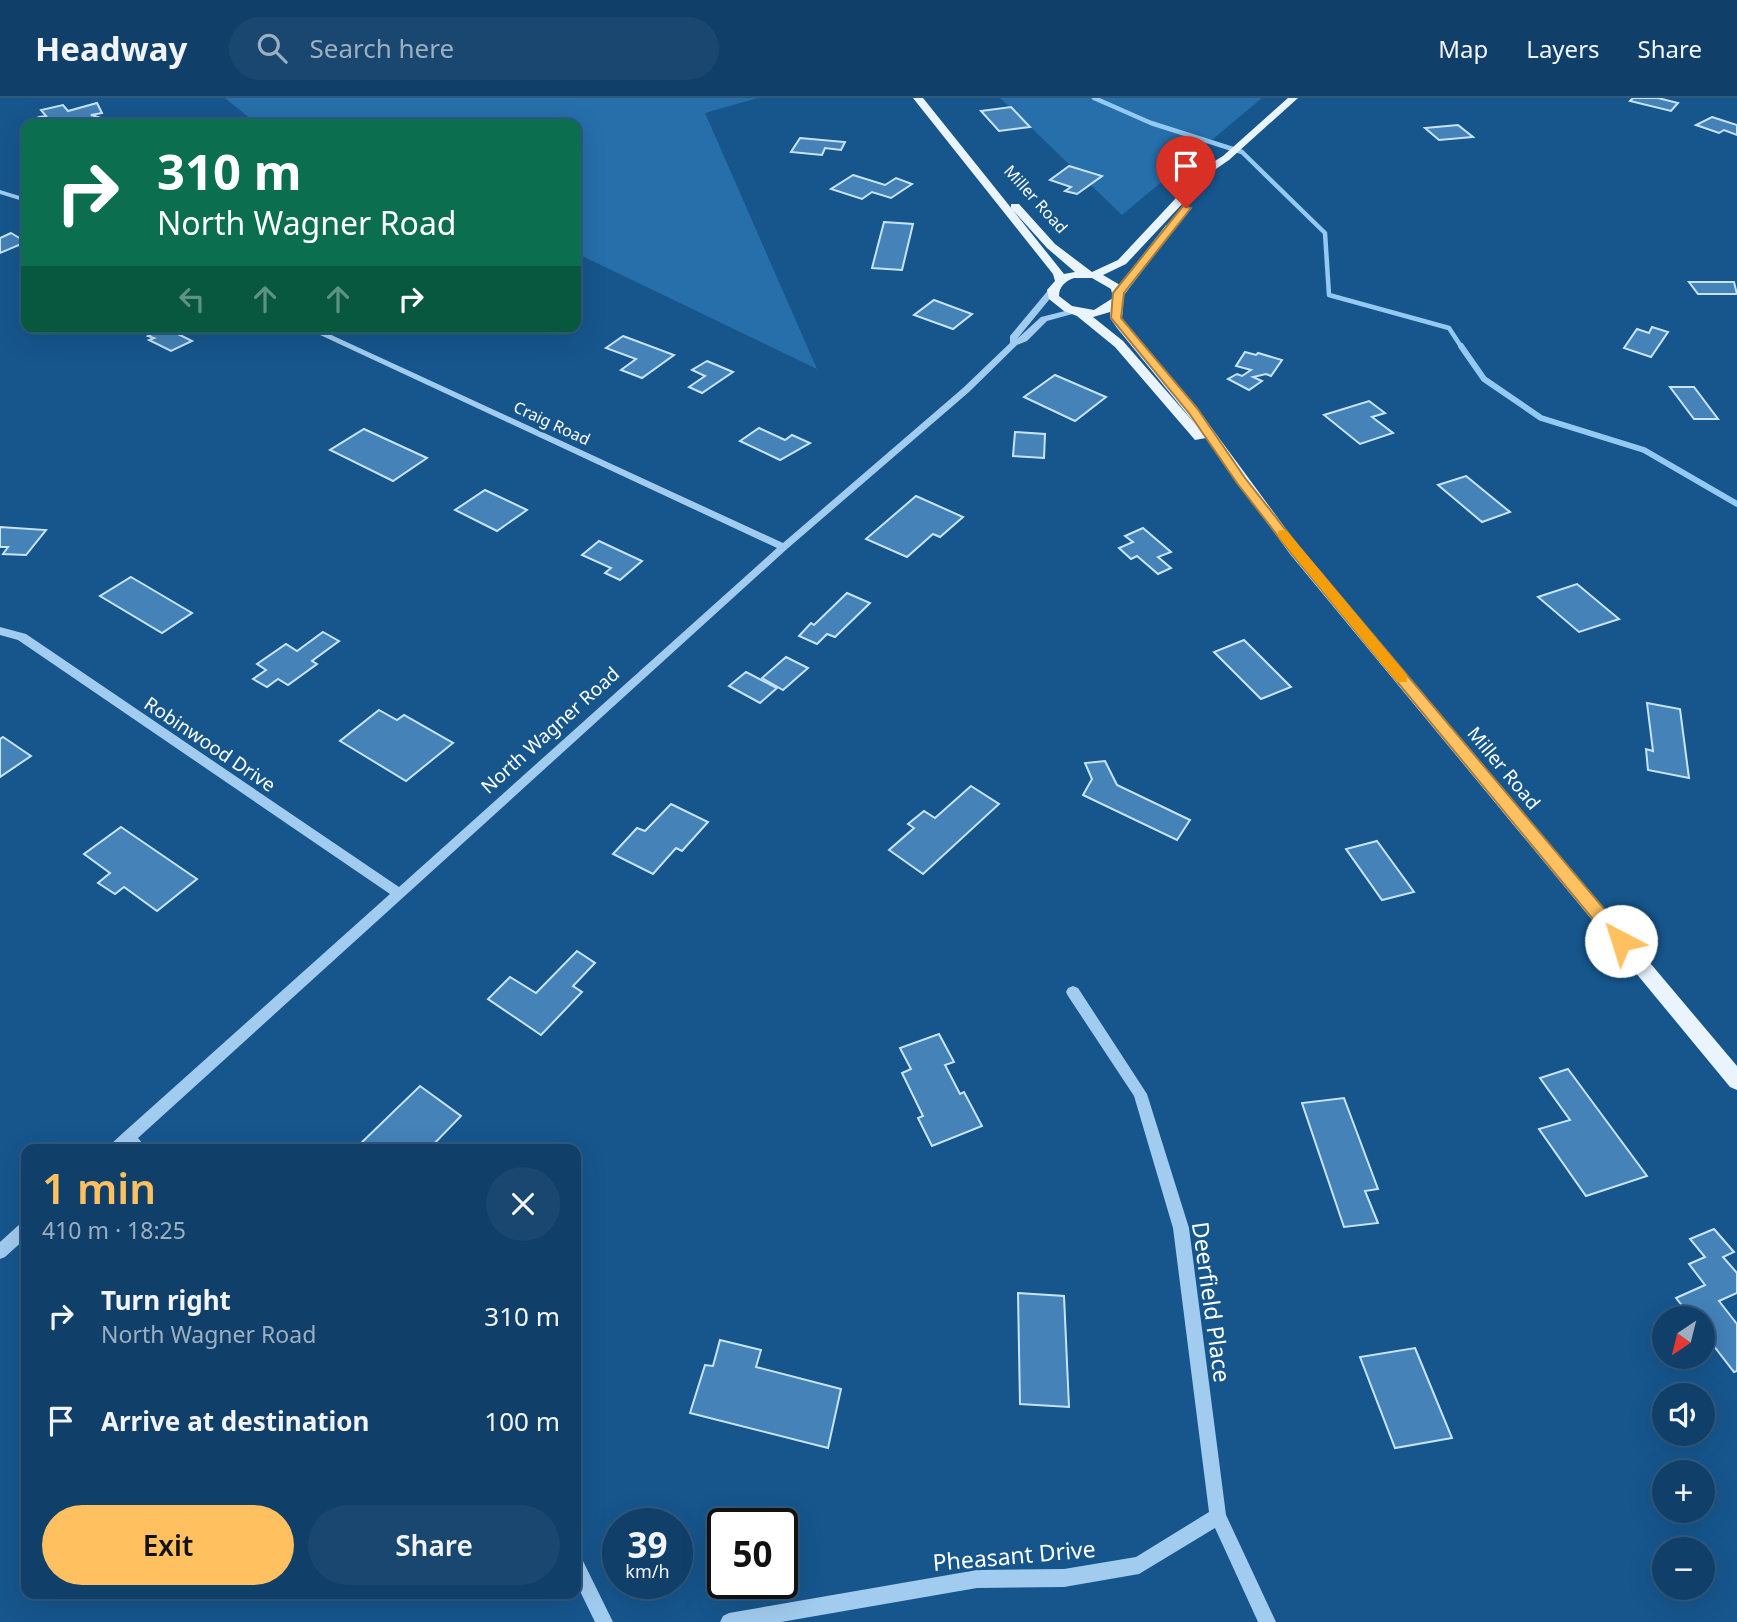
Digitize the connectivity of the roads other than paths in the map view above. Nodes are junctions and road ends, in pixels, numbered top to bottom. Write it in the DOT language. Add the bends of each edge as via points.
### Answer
graph roads {
  1 [pos="918,98"];
  2 [pos="1293,98"];
  3 [pos="960,148"];
  4 [pos="1228,156"];
  5 [pos="0,192"];
  6 [pos="21,198"];
  7 [pos="1090,275"];
  8 [pos="1057,285"];
  9 [pos="1117,298"];
  10 [pos="1077,312"];
  11 [pos="320,333"];
  12 [pos="1014,343"];
  13 [pos="1241,480"];
  14 [pos="784,547"];
  15 [pos="0,631"];
  16 [pos="398,892"];
  17 [pos="1073,992"];
  18 [pos="1737,1081"];
  19 [pos="128,1139"];
  20 [pos="122,1144"];
  21 [pos="134,1144"];
  22 [pos="21,1233"];
  23 [pos="0,1252"];
  24 [pos="1218,1516"];
  25 [pos="581,1575"];
  26 [pos="604,1622"];
  27 [pos="729,1622"];
  28 [pos="1267,1622"];
  1 -- 3 [label="main road, Miller Road"];
  2 -- 4 [label="main road"];
  3 -- 7 [label="main road, Miller Road" via="1051,246"];
  3 -- 8 [label="main road, Miller Road" via="1058,273"];
  4 -- 7 [label="main road" via="1209,169 1122,262"];
  4 -- 9 [label="main road"];
  5 -- 6 [label="street"];
  7 -- 8 [label="main road"];
  7 -- 9 [label="main road, Miller Road" via="1110,282"];
  8 -- 10 [label="main road, Miller Road" via="1053,297"];
  8 -- 12 [label="street, North Wagner Road" via="1013,338"];
  9 -- 10 [label="main road" via="1097,313"];
  9 -- 13 [label="main road, Miller Road" via="1116,318 1121,327 1193,411"];
  10 -- 12 [label="street, North Wagner Road" via="1044,319"];
  10 -- 13 [label="main road, Miller Road" via="1119,344"];
  11 -- 14 [label="street, Craig Road"];
  12 -- 14 [label="street, North Wagner Road"];
  13 -- 18 [label="main road, Miller Road" via="1295,551"];
  14 -- 16 [label="street, North Wagner Road"];
  15 -- 16 [label="street, Robinwood Drive" via="22,637"];
  16 -- 19 [label="street, North Wagner Road"];
  17 -- 24 [label="street, Deerfield Place" via="1140,1094 1181,1228"];
  19 -- 20 [label="street, North Wagner Road"];
  19 -- 21 [label="street"];
  22 -- 23 [label="street"];
  24 -- 27 [label="street, Pheasant Drive" via="1139,1565 1063,1578 977,1579"];
  24 -- 28 [label="street"];
  25 -- 26 [label="street"];
}
